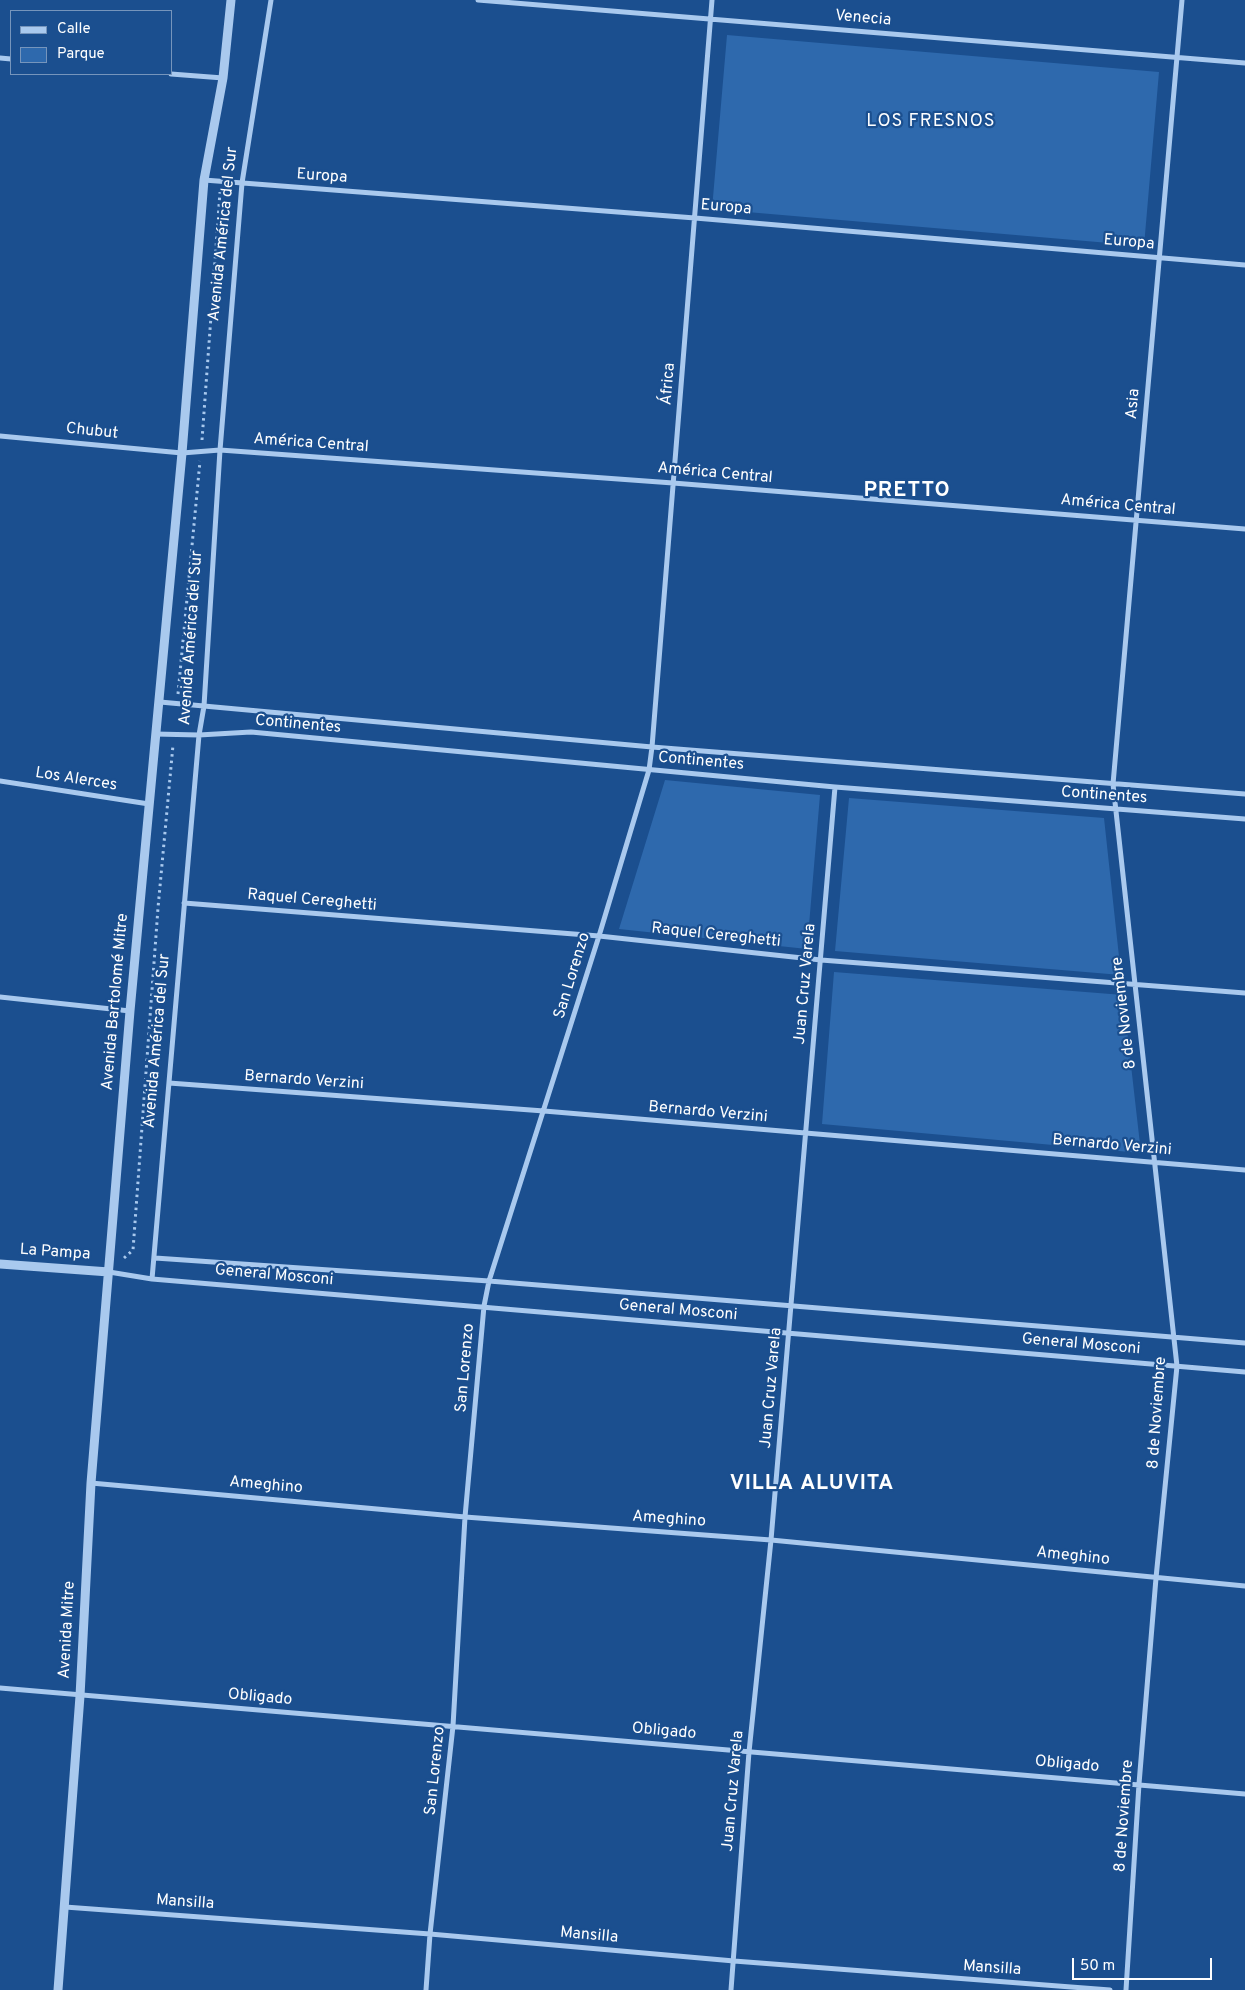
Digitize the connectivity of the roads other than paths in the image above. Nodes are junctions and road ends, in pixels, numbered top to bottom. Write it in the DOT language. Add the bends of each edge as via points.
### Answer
graph roads {
  1 [pos="231,0"];
  2 [pos="271,0"];
  3 [pos="478,0"];
  4 [pos="712,0"];
  5 [pos="1182,0"];
  6 [pos="711,19"];
  7 [pos="1177,57"];
  8 [pos="1245,63"];
  9 [pos="172,74"];
  10 [pos="222,78"];
  11 [pos="204,180"];
  12 [pos="242,183"];
  13 [pos="695,218"];
  14 [pos="1159,258"];
  15 [pos="1245,265"];
  16 [pos="0,436"];
  17 [pos="220,450"];
  18 [pos="182,453"];
  19 [pos="673,483"];
  20 [pos="1136,520"];
  21 [pos="1245,529"];
  22 [pos="160,702"];
  23 [pos="204,706"];
  24 [pos="155,734"];
  25 [pos="199,735"];
  26 [pos="652,746"];
  27 [pos="649,770"];
  28 [pos="0,781"];
  29 [pos="1113,784"];
  30 [pos="834,787"];
  31 [pos="1245,794"];
  32 [pos="149,804"];
  33 [pos="1116,809"];
  34 [pos="1245,819"];
  35 [pos="184,903"];
  36 [pos="599,936"];
  37 [pos="821,960"];
  38 [pos="1134,984"];
  39 [pos="1245,993"];
  40 [pos="0,997"];
  41 [pos="130,1011"];
  42 [pos="169,1083"];
  43 [pos="544,1111"];
  44 [pos="805,1134"];
  45 [pos="1156,1163"];
  46 [pos="1245,1170"];
  47 [pos="155,1258"];
  48 [pos="0,1264"];
  49 [pos="109,1272"];
  50 [pos="152,1279"];
  51 [pos="489,1281"];
  52 [pos="791,1305"];
  53 [pos="484,1306"];
  54 [pos="789,1334"];
  55 [pos="1174,1336"];
  56 [pos="1245,1343"];
  57 [pos="1177,1366"];
  58 [pos="1245,1372"];
  59 [pos="91,1483"];
  60 [pos="465,1517"];
  61 [pos="771,1540"];
  62 [pos="1156,1578"];
  63 [pos="1245,1586"];
  64 [pos="0,1688"];
  65 [pos="80,1696"];
  66 [pos="454,1726"];
  67 [pos="750,1752"];
  68 [pos="1139,1784"];
  69 [pos="1245,1794"];
  70 [pos="65,1907"];
  71 [pos="430,1934"];
  72 [pos="734,1961"];
  73 [pos="58,1990"];
  74 [pos="426,1990"];
  75 [pos="731,1990"];
  76 [pos="1110,1990"];
  77 [pos="1126,1990"];
  1 -- 10 [label="street, Avenida América del Sur"];
  2 -- 12 [label="street, Avenida América del Sur"];
  3 -- 6 [label="street, Venecia"];
  4 -- 6 [label="street, África"];
  5 -- 7 [label="street, Asia"];
  6 -- 7 [label="street, Venecia"];
  6 -- 13 [label="street, África"];
  7 -- 8 [label="street, Venecia"];
  7 -- 14 [label="street, Asia"];
  9 -- 10 [label="street"];
  10 -- 11 [label="street, Avenida América del Sur"];
  11 -- 12 [label="street, Europa"];
  11 -- 18 [label="street, Avenida América del Sur"];
  12 -- 13 [label="street, Europa"];
  12 -- 17 [label="street, Avenida América del Sur"];
  13 -- 14 [label="street, Europa"];
  13 -- 19 [label="street, África"];
  14 -- 15 [label="street, Europa"];
  14 -- 20 [label="street, Asia"];
  16 -- 18 [label="street, Chubut"];
  17 -- 18 [label="street, América Central"];
  17 -- 19 [label="street, América Central"];
  17 -- 23 [label="street, Avenida América del Sur"];
  18 -- 22 [label="street, Avenida América del Sur"];
  19 -- 20 [label="street, América Central"];
  19 -- 26 [label="street, África"];
  20 -- 21 [label="street, América Central"];
  20 -- 29 [label="street, Asia"];
  22 -- 23 [label="street, Continentes"];
  22 -- 24 [label="street, Avenida América del Sur"];
  23 -- 25 [label="street, Avenida América del Sur"];
  23 -- 26 [label="street, Continentes"];
  24 -- 25 [label="street, Continentes"];
  24 -- 32 [label="street, Avenida Bartolomé Mitre"];
  25 -- 27 [label="street, Continentes" via="251,732"];
  25 -- 35 [label="street, Avenida América del Sur"];
  26 -- 27 [label="street, África"];
  26 -- 29 [label="street, Continentes"];
  27 -- 30 [label="street, Continentes"];
  27 -- 36 [label="street, San Lorenzo"];
  28 -- 32 [label="street, Los Alerces"];
  29 -- 31 [label="street, Continentes"];
  29 -- 33 [label="street, Asia"];
  30 -- 33 [label="street, Continentes"];
  30 -- 37 [label="street, Juan Cruz Varela"];
  32 -- 41 [label="street, Avenida Bartolomé Mitre"];
  33 -- 34 [label="street, Continentes"];
  33 -- 38 [label="street, 8 de Noviembre"];
  35 -- 36 [label="street, Raquel Cereghetti"];
  35 -- 42 [label="street, Avenida América del Sur"];
  36 -- 37 [label="street, Raquel Cereghetti"];
  36 -- 43 [label="street, San Lorenzo"];
  37 -- 38 [label="street, Raquel Cereghetti"];
  37 -- 44 [label="street, Juan Cruz Varela"];
  38 -- 39 [label="street, Raquel Cereghetti"];
  38 -- 45 [label="street, 8 de Noviembre"];
  40 -- 41 [label="street"];
  41 -- 49 [label="street, Avenida Bartolomé Mitre"];
  42 -- 43 [label="street, Bernardo Verzini"];
  42 -- 47 [label="street, Avenida América del Sur"];
  43 -- 44 [label="street, Bernardo Verzini"];
  43 -- 51 [label="street, San Lorenzo"];
  44 -- 45 [label="street, Bernardo Verzini"];
  44 -- 52 [label="street, Juan Cruz Varela"];
  45 -- 46 [label="street, Bernardo Verzini"];
  45 -- 55 [label="street, 8 de Noviembre"];
  47 -- 50 [label="street, Avenida América del Sur"];
  47 -- 51 [label="street, General Mosconi"];
  48 -- 49 [label="street, La Pampa"];
  49 -- 50 [label="street, General Mosconi"];
  49 -- 59 [label="street, Avenida Mitre"];
  50 -- 53 [label="street, General Mosconi"];
  51 -- 52 [label="street, General Mosconi"];
  51 -- 53 [label="street, San Lorenzo"];
  52 -- 54 [label="street, Juan Cruz Varela"];
  52 -- 55 [label="street, General Mosconi"];
  53 -- 54 [label="street, General Mosconi"];
  53 -- 60 [label="street, San Lorenzo"];
  54 -- 57 [label="street, General Mosconi"];
  54 -- 61 [label="street, Juan Cruz Varela"];
  55 -- 56 [label="street, General Mosconi"];
  55 -- 57 [label="street, 8 de Noviembre"];
  57 -- 58 [label="street, General Mosconi"];
  57 -- 62 [label="street, 8 de Noviembre"];
  59 -- 60 [label="street, Ameghino"];
  59 -- 65 [label="street, Avenida Mitre"];
  60 -- 61 [label="street, Ameghino"];
  60 -- 66 [label="street, San Lorenzo"];
  61 -- 62 [label="street, Ameghino"];
  61 -- 67 [label="street, Juan Cruz Varela"];
  62 -- 63 [label="street, Ameghino"];
  62 -- 68 [label="street, 8 de Noviembre"];
  64 -- 65 [label="street, Obligado"];
  65 -- 66 [label="street, Obligado"];
  65 -- 70 [label="street, Avenida Mitre"];
  66 -- 67 [label="street, Obligado"];
  66 -- 71 [label="street, San Lorenzo"];
  67 -- 68 [label="street, Obligado"];
  67 -- 72 [label="street, Juan Cruz Varela"];
  68 -- 69 [label="street, Obligado"];
  68 -- 77 [label="street, 8 de Noviembre"];
  70 -- 71 [label="street, Mansilla"];
  70 -- 73 [label="street, Avenida Mitre"];
  71 -- 72 [label="street, Mansilla"];
  71 -- 74 [label="street, San Lorenzo"];
  72 -- 75 [label="street, Juan Cruz Varela"];
  72 -- 76 [label="street, Mansilla"];
}
